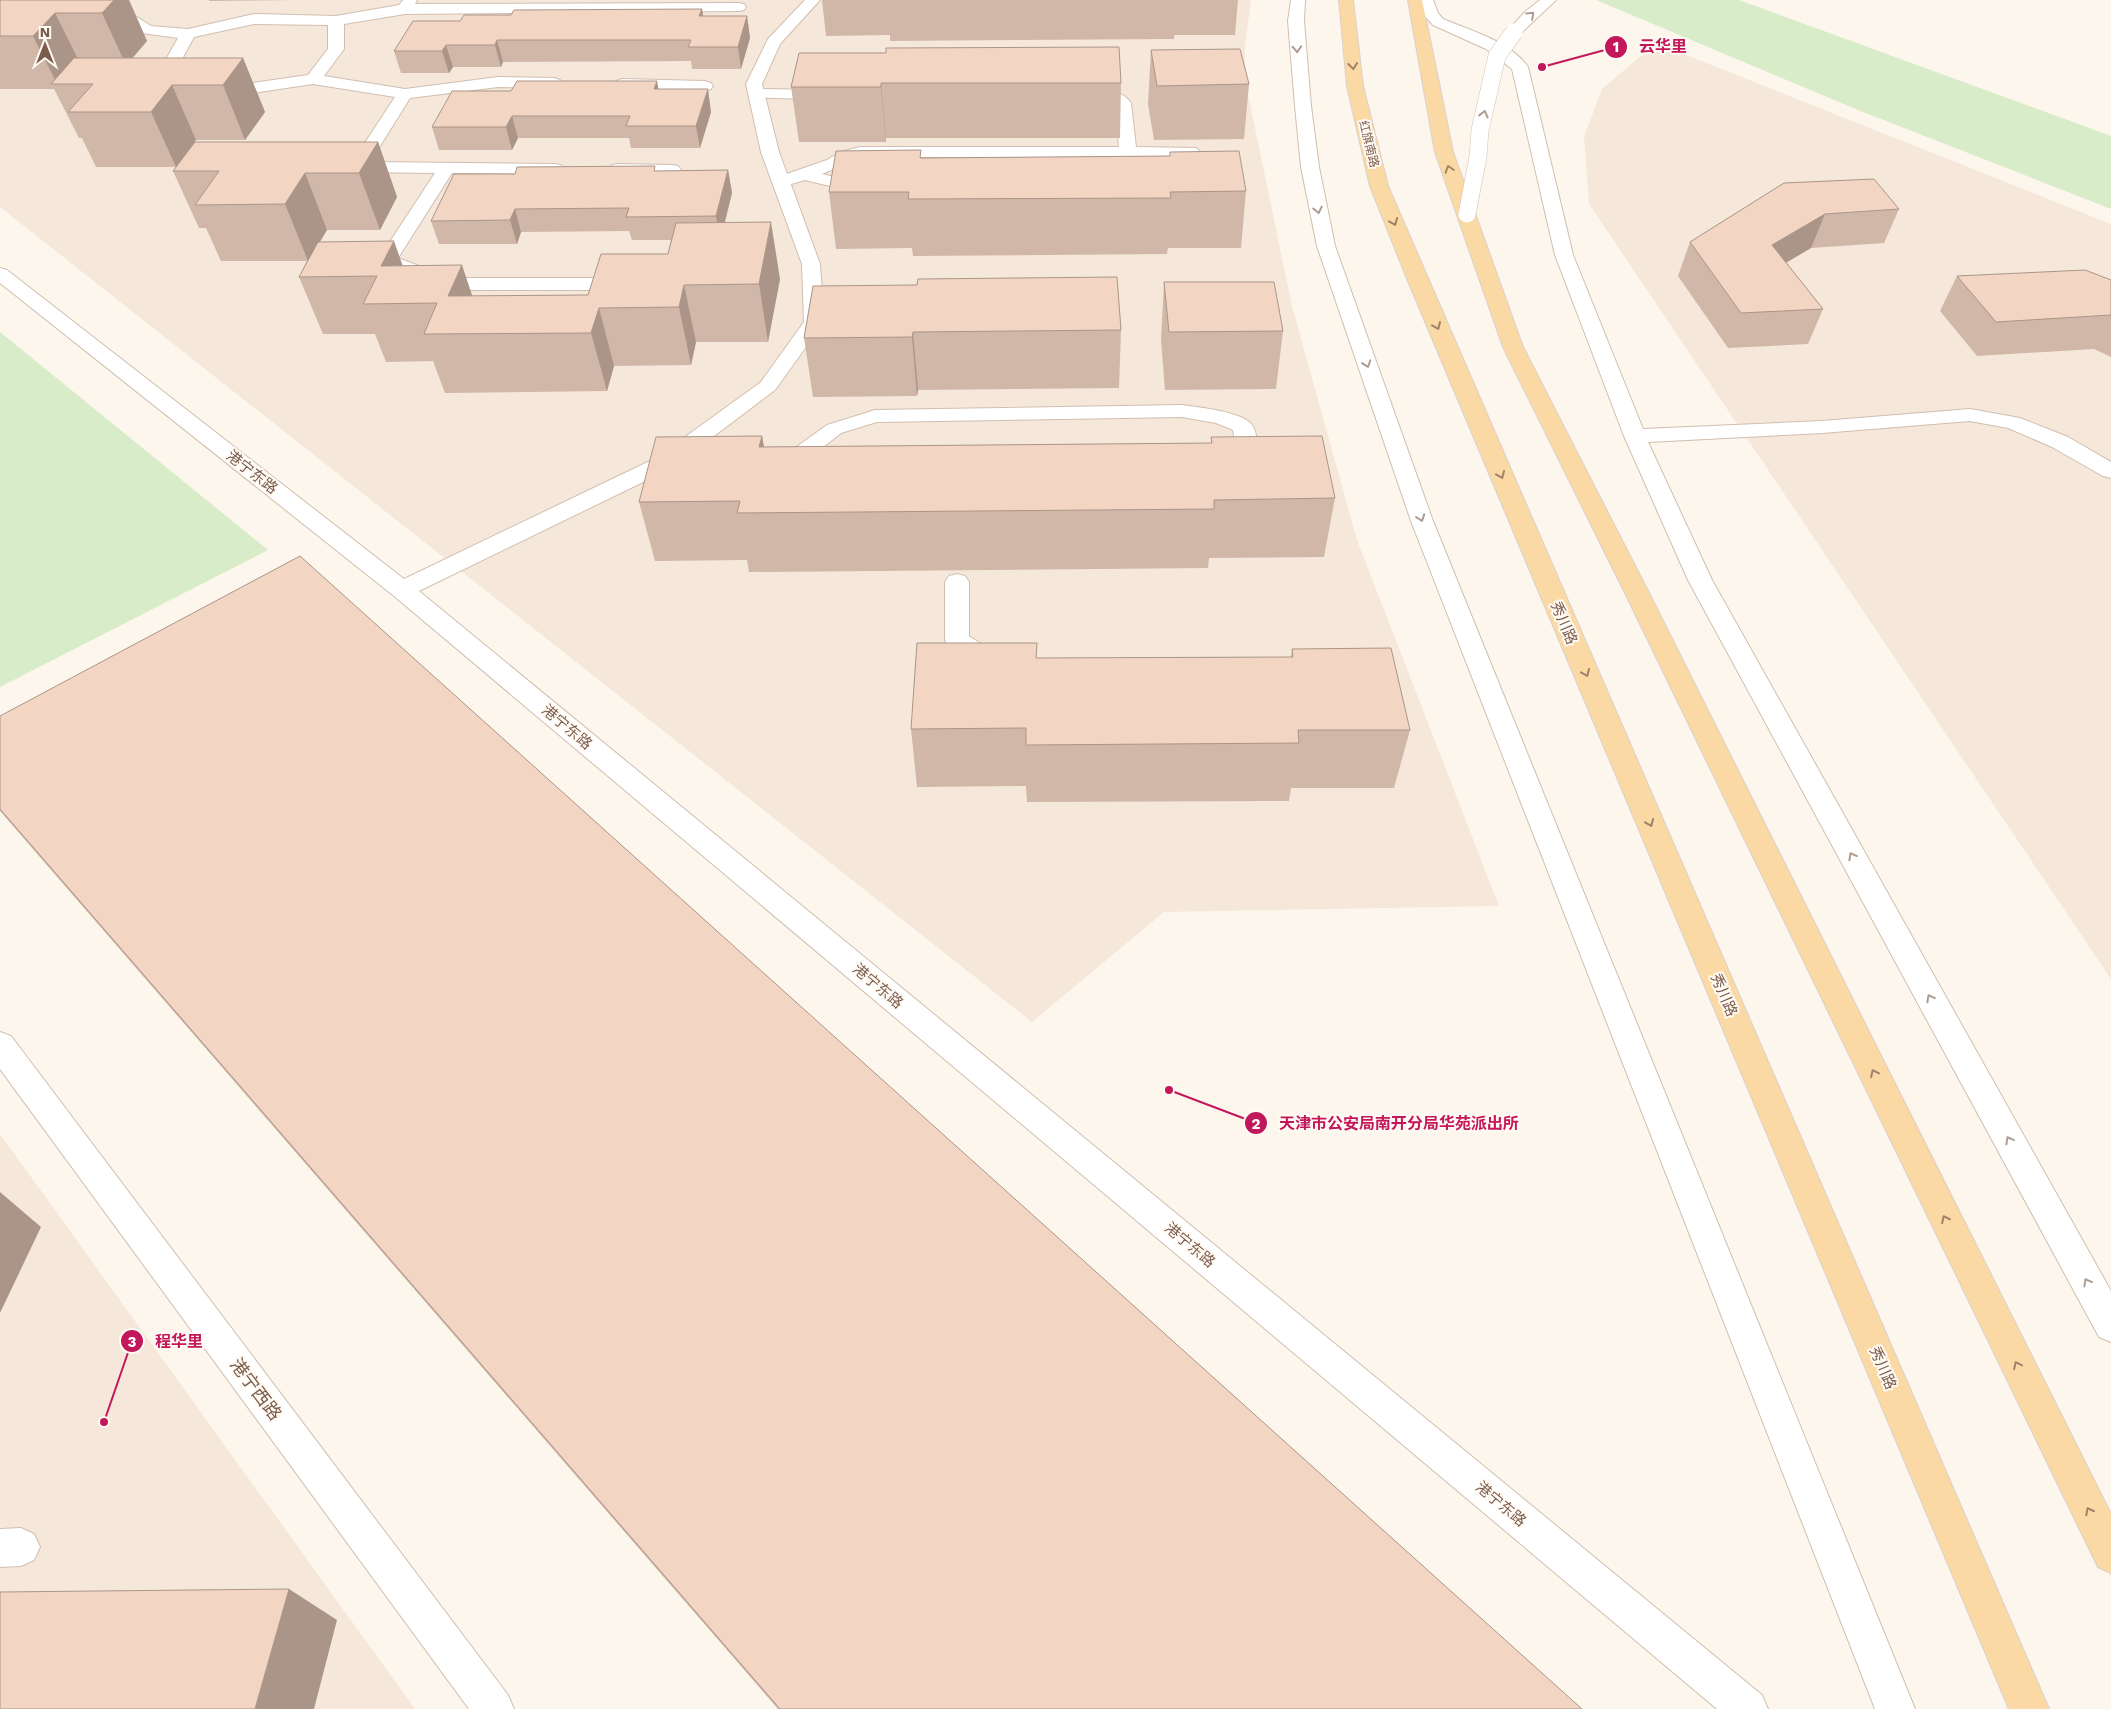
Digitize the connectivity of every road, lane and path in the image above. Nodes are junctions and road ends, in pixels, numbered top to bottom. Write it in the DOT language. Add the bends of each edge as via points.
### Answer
graph roads {
  1 [pos="813,0"];
  2 [pos="1298,0"];
  3 [pos="1346,0"];
  4 [pos="1415,0"];
  5 [pos="1426,0"];
  6 [pos="1549,0"];
  7 [pos="96,1"];
  8 [pos="407,5"];
  9 [pos="739,7"];
  10 [pos="336,21"];
  11 [pos="188,34"];
  12 [pos="313,80"];
  13 [pos="567,83"];
  14 [pos="606,84"];
  15 [pos="705,86"];
  16 [pos="405,94"];
  17 [pos="757,94"];
  18 [pos="846,95"];
  19 [pos="1074,96"];
  20 [pos="1128,152"];
  21 [pos="340,167"];
  22 [pos="358,167"];
  23 [pos="447,168"];
  24 [pos="574,169"];
  25 [pos="603,169"];
  26 [pos="672,170"];
  27 [pos="803,174"];
  28 [pos="781,182"];
  29 [pos="1202,186"];
  30 [pos="884,192"];
  31 [pos="1467,214"];
  32 [pos="0,274"];
  33 [pos="1418,281"];
  34 [pos="647,284"];
  35 [pos="1635,436"];
  36 [pos="686,446"];
  37 [pos="714,450"];
  38 [pos="818,467"];
  39 [pos="2111,471"];
  40 [pos="1209,472"];
  41 [pos="957,582"];
  42 [pos="402,590"];
  43 [pos="1018,667"];
  44 [pos="0,1045"];
  45 [pos="2111,1325"];
  46 [pos="2111,1554"];
  47 [pos="494,1709"];
  48 [pos="1748,1709"];
  49 [pos="1895,1709"];
  50 [pos="2029,1709"];
  1 -- 17 [label="street" via="772,42 754,84"];
  2 -- 49 [label="street, one-way" via="1298,58 1310,167 1329,255 1422,521"];
  3 -- 33 [label="main road, 红旗南路, one-way" via="1355,86 1379,186"];
  31 -- 4 [label="main road, one-way" via="1444,152"];
  5 -- 35 [label="street" via="1438,22 1495,46 1520,67 1564,254"];
  31 -- 6 [label="street, one-way, bridge" via="1480,130 1497,56 1514,32"];
  7 -- 11 [label="street" via="147,30"];
  8 -- 9 [label="street"];
  8 -- 10 [label="street"];
  10 -- 11 [label="street" via="254,19"];
  10 -- 12 [label="street" via="336,48"];
  11 -- 12 [label="street" via="164,77 238,90"];
  12 -- 16 [label="street"];
  13 -- 16 [label="street" via="498,82"];
  14 -- 15 [label="street"];
  16 -- 22 [label="street"];
  17 -- 18 [label="street"];
  17 -- 28 [label="street" via="770,152"];
  19 -- 20 [label="street" via="1114,96 1123,103"];
  20 -- 27 [label="street" via="860,152"];
  20 -- 29 [label="street" via="1190,152 1197,158"];
  21 -- 22 [label="street"];
  22 -- 23 [label="street"];
  23 -- 24 [label="street"];
  23 -- 34 [label="street" via="387,260 449,284"];
  25 -- 26 [label="street"];
  27 -- 28 [label="street"];
  27 -- 30 [label="street"];
  28 -- 36 [label="street" via="811,264 814,322 768,386"];
  46 -- 31 [label="main road, one-way" via="1513,347"];
  32 -- 42 [label="street, 港宁东路"];
  33 -- 50 [label="main road, 秀川路, one-way"];
  35 -- 39 [label="street" via="1822,427 1970,415 2013,422 2060,442"];
  45 -- 35 [label="street, one-way" via="1700,580"];
  36 -- 37 [label="street"];
  36 -- 42 [label="street" via="664,463"];
  38 -- 40 [label="street" via="780,461 834,429 875,416 1182,411 1222,417 1244,427 1248,452 1232,464"];
  41 -- 43 [label="street" via="957,640 999,667"];
  42 -- 48 [label="street, 港宁东路"];
  44 -- 47 [label="street, 港宁西路"];
}
